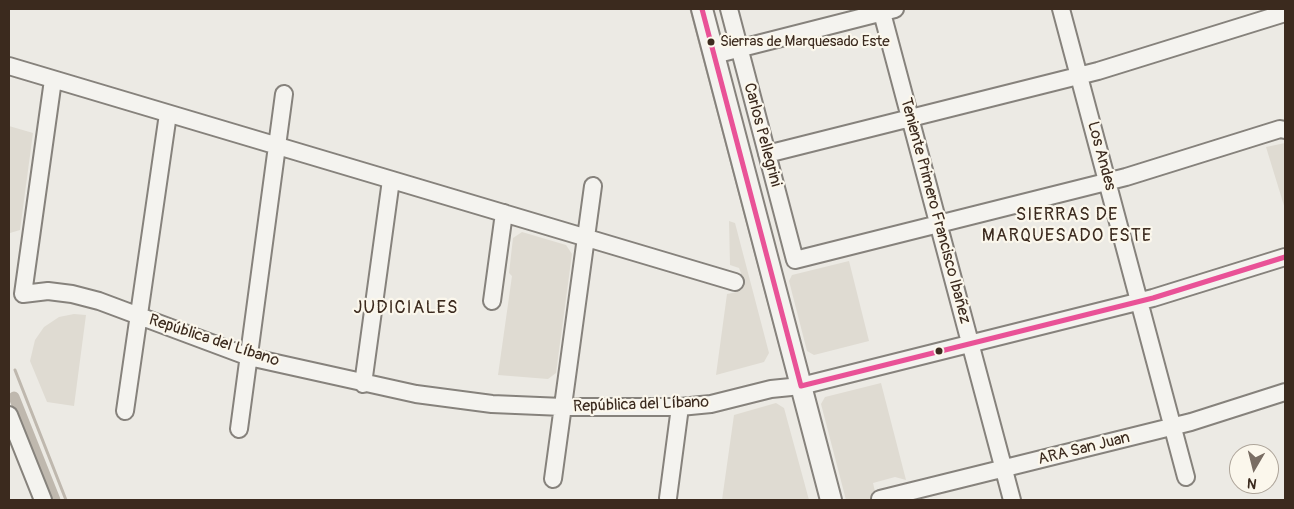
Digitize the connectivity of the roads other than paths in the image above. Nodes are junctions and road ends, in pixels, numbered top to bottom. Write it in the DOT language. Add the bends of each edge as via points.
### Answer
graph roads {
  1 [pos="702,9"];
  2 [pos="729,9"];
  3 [pos="1061,9"];
  4 [pos="886,10"];
  5 [pos="1285,13"];
  6 [pos="739,48"];
  7 [pos="714,54"];
  8 [pos="9,66"];
  9 [pos="1079,76"];
  10 [pos="53,80"];
  11 [pos="284,94"];
  12 [pos="168,114"];
  13 [pos="910,118"];
  14 [pos="1285,130"];
  15 [pos="277,147"];
  16 [pos="767,154"];
  17 [pos="391,180"];
  18 [pos="1108,182"];
  19 [pos="593,186"];
  20 [pos="504,213"];
  21 [pos="938,224"];
  22 [pos="586,238"];
  23 [pos="1285,257"];
  24 [pos="735,282"];
  25 [pos="492,301"];
  26 [pos="1140,302"];
  27 [pos="139,316"];
  28 [pos="970,344"];
  29 [pos="249,356"];
  30 [pos="363,384"];
  31 [pos="801,386"];
  32 [pos="1285,392"];
  33 [pos="563,407"];
  34 [pos="680,407"];
  35 [pos="125,411"];
  36 [pos="9,415"];
  37 [pos="1173,426"];
  38 [pos="239,429"];
  39 [pos="1004,469"];
  40 [pos="1186,477"];
  41 [pos="553,479"];
  42 [pos="668,498"];
  43 [pos="43,500"];
  44 [pos="831,500"];
  45 [pos="880,500"];
  46 [pos="1012,500"];
  1 -- 7 [label="main road, Carlos Pellegrini"];
  2 -- 6 [label="street, Carlos Pellegrini"];
  3 -- 9 [label="street, Los Andes"];
  4 -- 6 [label="street"];
  4 -- 13 [label="street, Teniente Primero Francisco Ibañez"];
  5 -- 9 [label="street"];
  6 -- 7 [label="street"];
  6 -- 16 [label="street, Carlos Pellegrini"];
  7 -- 31 [label="main road, Carlos Pellegrini"];
  8 -- 10 [label="street"];
  9 -- 13 [label="street"];
  9 -- 18 [label="street, Los Andes"];
  10 -- 12 [label="street"];
  10 -- 27 [label="street, República del Líbano" via="23,294 48,291 72,294"];
  11 -- 15 [label="street"];
  12 -- 15 [label="street"];
  12 -- 27 [label="street"];
  13 -- 16 [label="street"];
  13 -- 21 [label="street, Teniente Primero Francisco Ibañez"];
  14 -- 18 [label="street"];
  15 -- 17 [label="street"];
  15 -- 29 [label="street"];
  16 -- 21 [label="street, Carlos Pellegrini" via="795,260"];
  17 -- 20 [label="street"];
  17 -- 30 [label="street"];
  18 -- 21 [label="street"];
  18 -- 26 [label="street, Los Andes"];
  19 -- 22 [label="street"];
  20 -- 22 [label="street"];
  20 -- 25 [label="street"];
  21 -- 28 [label="street, Teniente Primero Francisco Ibañez"];
  22 -- 24 [label="street"];
  22 -- 33 [label="street"];
  23 -- 26 [label="street, República del Líbano"];
  26 -- 28 [label="street, República del Líbano"];
  26 -- 37 [label="street, Los Andes"];
  27 -- 29 [label="street, República del Líbano"];
  27 -- 35 [label="street"];
  28 -- 31 [label="street, República del Líbano"];
  28 -- 39 [label="street, Teniente Primero Francisco Ibañez"];
  29 -- 30 [label="street, República del Líbano"];
  29 -- 38 [label="street"];
  30 -- 33 [label="street, República del Líbano" via="492,404"];
  31 -- 34 [label="street, República del Líbano"];
  31 -- 44 [label="main road, Carlos Pellegrini"];
  32 -- 37 [label="street, ARA San Juan"];
  33 -- 34 [label="street, República del Líbano"];
  33 -- 41 [label="street"];
  34 -- 42 [label="street"];
  36 -- 43 [label="street"];
  37 -- 39 [label="street, ARA San Juan"];
  37 -- 40 [label="street, Los Andes"];
  39 -- 45 [label="street, ARA San Juan"];
  39 -- 46 [label="street, Teniente Primero Francisco Ibañez"];
}
